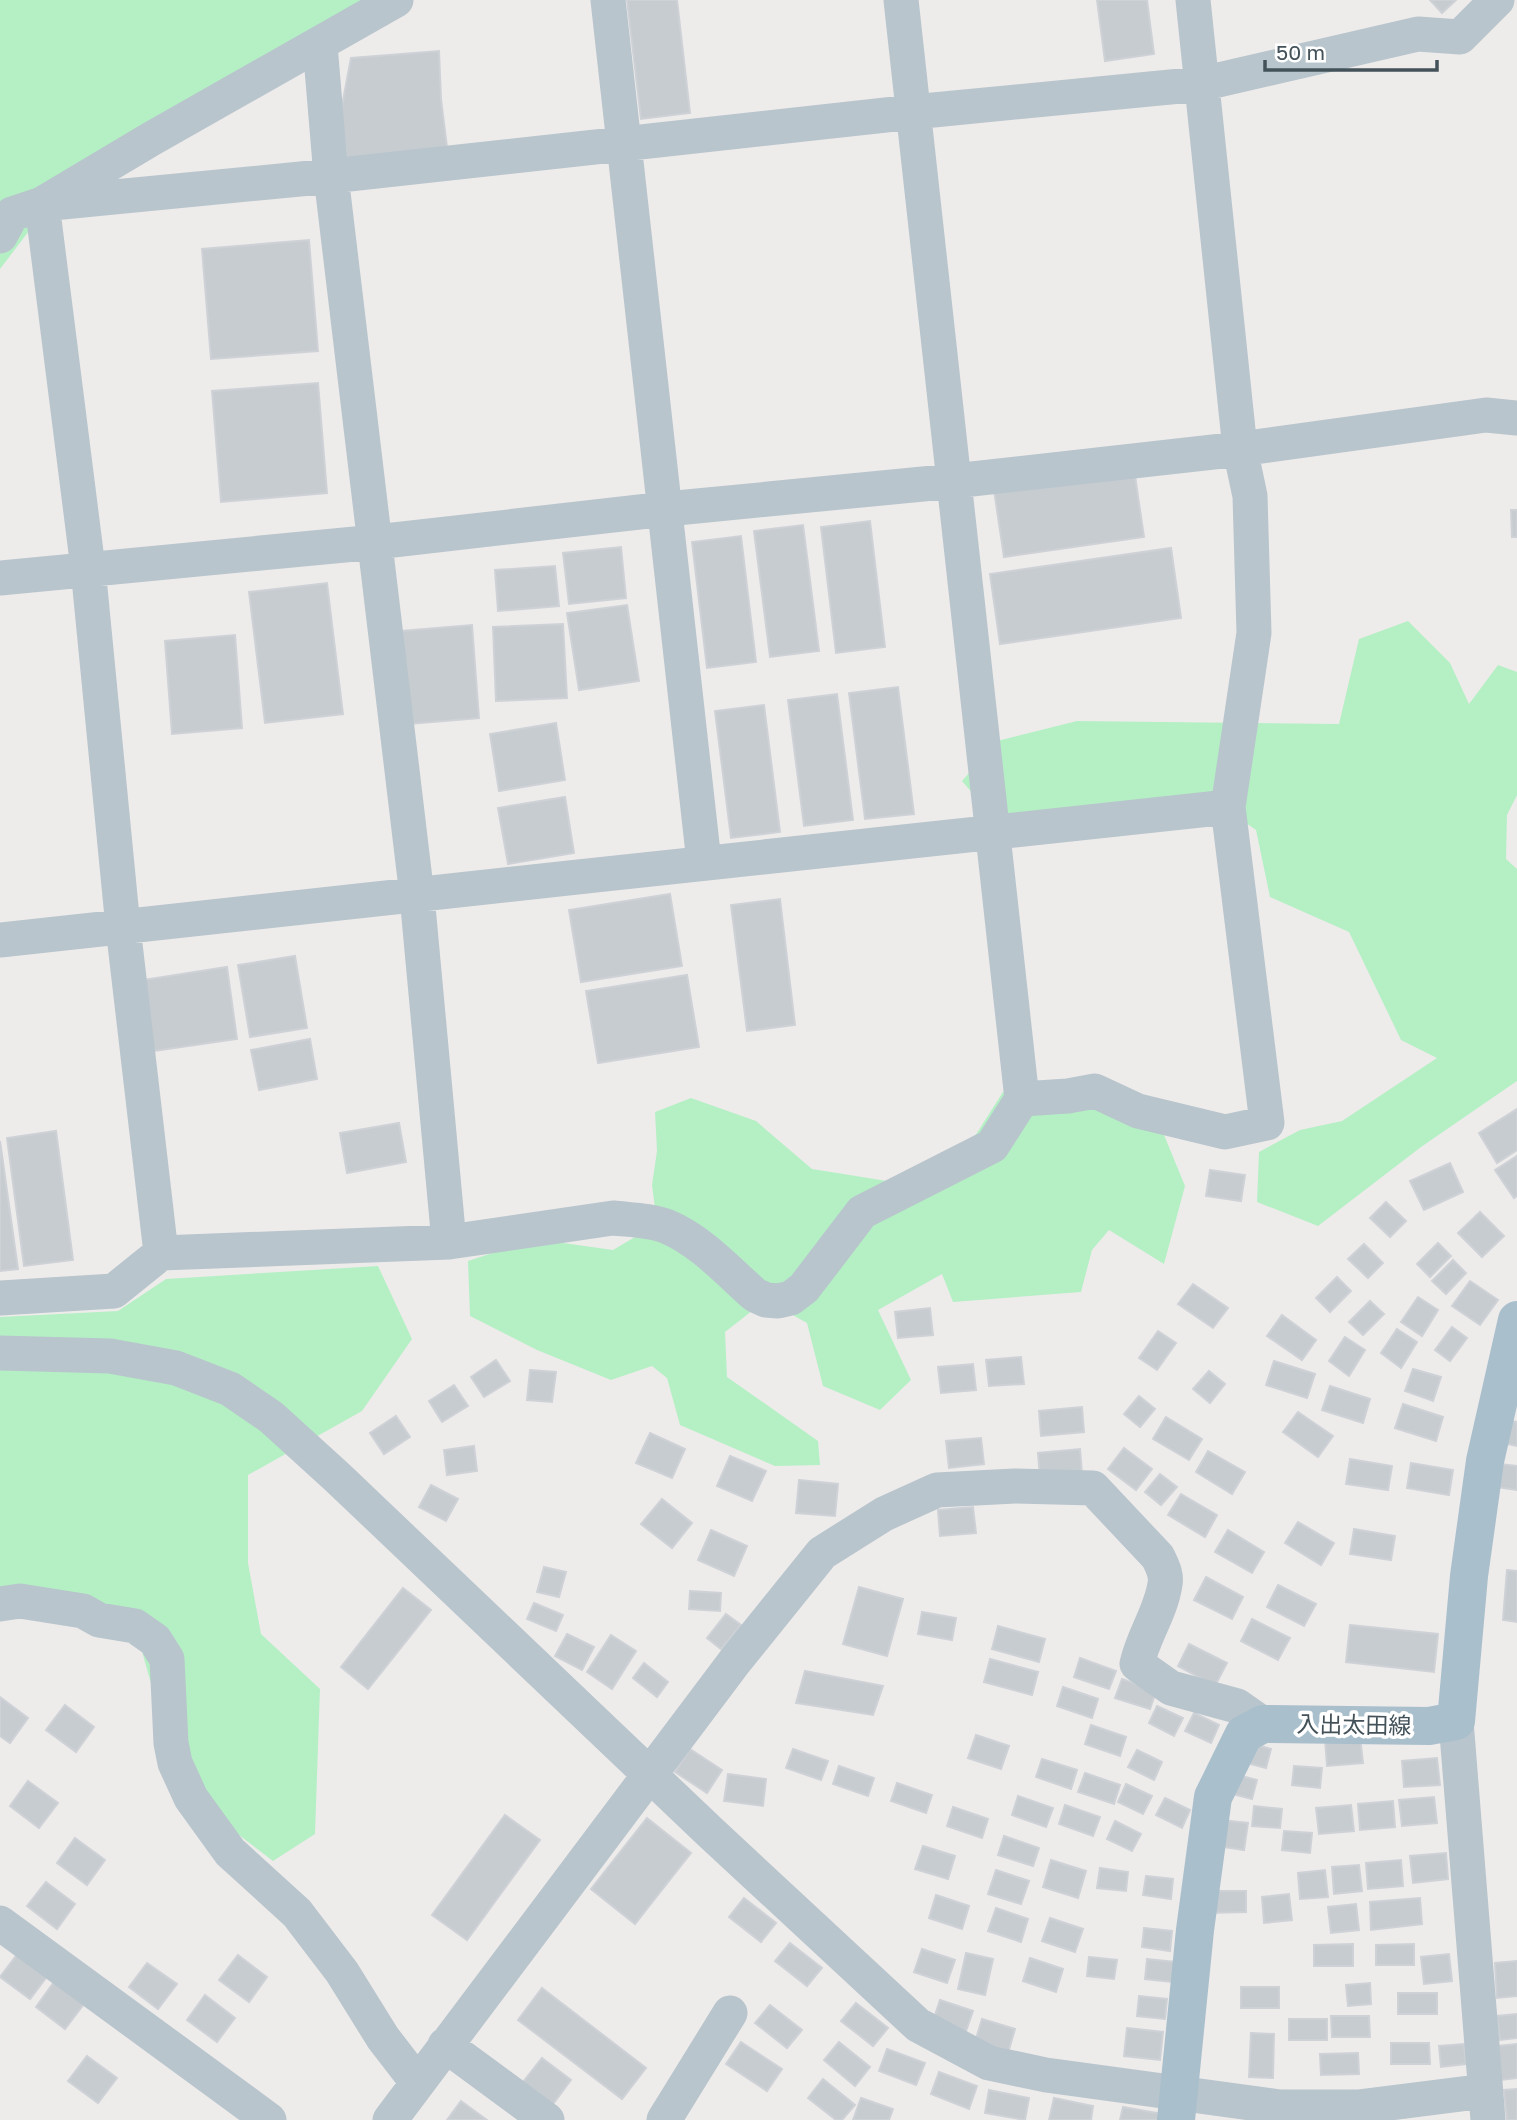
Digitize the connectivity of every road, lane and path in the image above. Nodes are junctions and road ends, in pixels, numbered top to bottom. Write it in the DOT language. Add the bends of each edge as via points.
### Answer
graph roads {
  1 [pos="396,0"];
  2 [pos="608,0"];
  3 [pos="901,0"];
  4 [pos="1192,0"];
  5 [pos="1497,0"];
  6 [pos="320,45"];
  7 [pos="1201,84"];
  8 [pos="913,112"];
  9 [pos="623,143"];
  10 [pos="331,176"];
  11 [pos="42,204"];
  12 [pos="0,236"];
  13 [pos="1517,418"];
  14 [pos="1240,449"];
  15 [pos="954,481"];
  16 [pos="666,509"];
  17 [pos="376,542"];
  18 [pos="88,568"];
  19 [pos="0,578"];
  20 [pos="1228,807"];
  21 [pos="994,832"];
  22 [pos="704,862"];
  23 [pos="417,896"];
  24 [pos="123,927"];
  25 [pos="0,940"];
  26 [pos="1022,1099"];
  27 [pos="449,1242"];
  28 [pos="161,1253"];
  29 [pos="0,1298"];
  30 [pos="1517,1320"];
  31 [pos="0,1353"];
  32 [pos="0,1604"];
  33 [pos="1456,1721"];
  34 [pos="1263,1724"];
  35 [pos="651,1775"];
  36 [pos="0,1923"];
  37 [pos="730,2013"];
  38 [pos="446,2045"];
  39 [pos="417,2082"];
  40 [pos="1487,2105"];
  41 [pos="1177,2106"];
  42 [pos="269,2120"];
  43 [pos="390,2120"];
  44 [pos="547,2120"];
  45 [pos="663,2120"];
  1 -- 6 [label="street"];
  2 -- 9 [label="street"];
  3 -- 8 [label="street"];
  4 -- 7 [label="street"];
  5 -- 7 [label="street" via="1460,37 1418,34"];
  6 -- 10 [label="street"];
  6 -- 11 [label="street"];
  7 -- 8 [label="street"];
  7 -- 14 [label="street"];
  8 -- 9 [label="street"];
  8 -- 15 [label="street"];
  9 -- 10 [label="street"];
  9 -- 16 [label="street"];
  10 -- 11 [label="street"];
  10 -- 17 [label="street"];
  11 -- 12 [label="street" via="12,214"];
  11 -- 18 [label="street"];
  13 -- 14 [label="street" via="1486,415"];
  14 -- 15 [label="street"];
  14 -- 20 [label="street" via="1250,496 1254,632"];
  15 -- 16 [label="street"];
  15 -- 21 [label="street"];
  16 -- 17 [label="street"];
  16 -- 22 [label="street"];
  17 -- 18 [label="street"];
  17 -- 23 [label="street"];
  18 -- 19 [label="street"];
  18 -- 24 [label="street"];
  20 -- 21 [label="street"];
  20 -- 26 [label="street" via="1267,1123 1225,1132 1138,1111 1095,1091"];
  21 -- 22 [label="street"];
  21 -- 26 [label="street"];
  22 -- 23 [label="street"];
  23 -- 24 [label="street"];
  23 -- 27 [label="street"];
  24 -- 25 [label="street"];
  24 -- 28 [label="street"];
  26 -- 27 [label="street" via="992,1146 862,1212 804,1288 778,1301 755,1295 689,1239 657,1224 613,1218"];
  27 -- 28 [label="street"];
  28 -- 29 [label="street" via="114,1291"];
  30 -- 33 [label="main road" via="1485,1461"];
  31 -- 35 [label="street" via="110,1356 176,1368 230,1389 271,1417 337,1477"];
  32 -- 39 [label="street" via="20,1601 83,1611 99,1620 135,1626 155,1640 167,1659 175,1763 191,1798 230,1852 297,1913"];
  33 -- 34 [label="main road, 入出太田線" via="1429,1726"];
  33 -- 40 [label="street"];
  34 -- 35 [label="street" via="1237,1706 1171,1688 1137,1664 1166,1583 1164,1569 1093,1488 937,1490 884,1514 822,1553"];
  34 -- 41 [label="main road, 入出太田線" via="1244,1734 1213,1797"];
  35 -- 38 [label="street"];
  35 -- 41 [label="street" via="918,2025 989,2063"];
  36 -- 42 [label="street"];
  37 -- 45 [label="street"];
  38 -- 39 [label="street"];
  38 -- 44 [label="street"];
  39 -- 43 [label="street"];
  40 -- 41 [label="street"];
}
